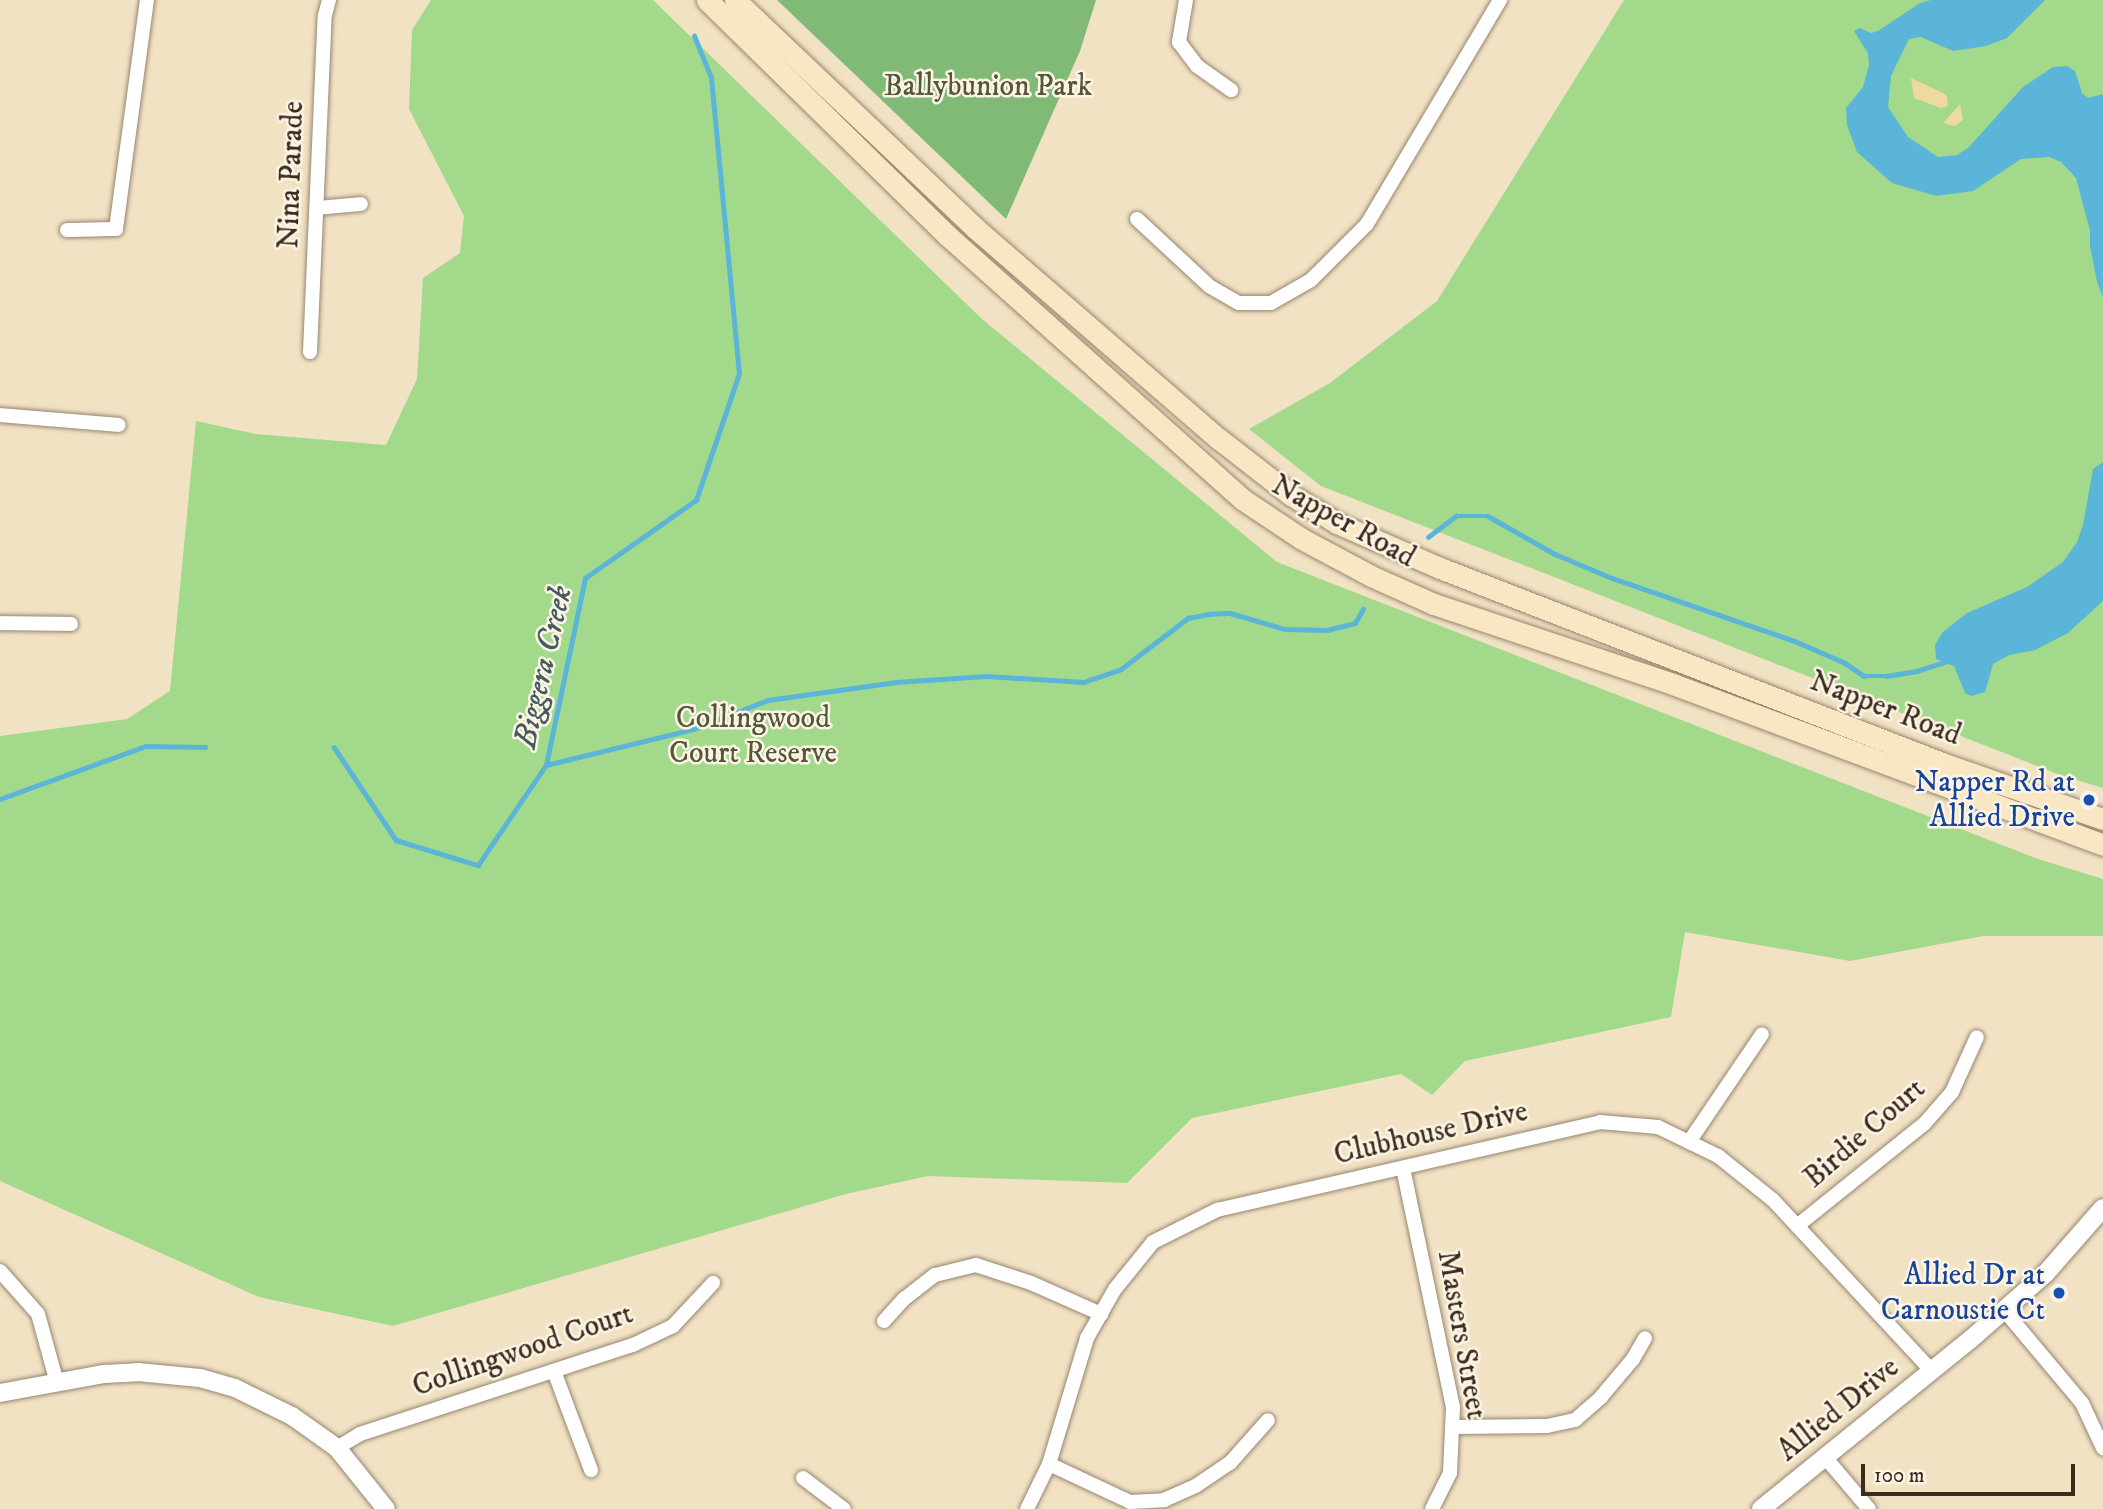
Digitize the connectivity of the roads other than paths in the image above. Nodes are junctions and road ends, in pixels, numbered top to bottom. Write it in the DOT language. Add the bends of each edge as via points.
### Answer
graph roads {
  1 [pos="146,0"];
  2 [pos="329,0"];
  3 [pos="706,0"];
  4 [pos="735,0"];
  5 [pos="1186,0"];
  6 [pos="1499,0"];
  7 [pos="1231,90"];
  8 [pos="361,204"];
  9 [pos="317,208"];
  10 [pos="1137,219"];
  11 [pos="67,230"];
  12 [pos="310,352"];
  13 [pos="0,415"];
  14 [pos="120,425"];
  15 [pos="0,623"];
  16 [pos="71,624"];
  17 [pos="2103,819"];
  18 [pos="2103,845"];
  19 [pos="1762,1034"];
  20 [pos="1977,1037"];
  21 [pos="1689,1142"];
  22 [pos="1404,1168"];
  23 [pos="2103,1208"];
  24 [pos="1797,1226"];
  25 [pos="0,1272"];
  26 [pos="713,1283"];
  27 [pos="2004,1310"];
  28 [pos="1101,1314"];
  29 [pos="884,1321"];
  30 [pos="1645,1338"];
  31 [pos="554,1371"];
  32 [pos="1931,1371"];
  33 [pos="57,1383"];
  34 [pos="0,1393"];
  35 [pos="1268,1420"];
  36 [pos="1453,1427"];
  37 [pos="337,1448"];
  38 [pos="2103,1448"];
  39 [pos="1825,1457"];
  40 [pos="1049,1464"];
  41 [pos="591,1470"];
  42 [pos="803,1478"];
  43 [pos="386,1509"];
  44 [pos="844,1509"];
  45 [pos="1027,1509"];
  46 [pos="1432,1509"];
  47 [pos="1761,1509"];
  48 [pos="1869,1509"];
  1 -- 11 [label="street" via="116,229"];
  2 -- 9 [label="street, Nina Parade"];
  3 -- 18 [label="main road, Napper Road" via="948,236 1208,470 1302,540 1408,593 1685,689"];
  4 -- 17 [label="main road, Napper Road" via="995,246 1219,439 1336,523 1440,568 1942,763"];
  5 -- 7 [label="street" via="1179,42 1197,65"];
  6 -- 10 [label="street" via="1367,224 1311,280 1271,303 1239,303 1209,286"];
  8 -- 9 [label="street"];
  9 -- 12 [label="street, Nina Parade"];
  13 -- 14 [label="street"];
  15 -- 16 [label="street"];
  19 -- 21 [label="street"];
  20 -- 24 [label="street, Birdie Court" via="1952,1092 1925,1123"];
  21 -- 22 [label="street, Clubhouse Drive" via="1658,1127 1600,1122"];
  21 -- 24 [label="street, Clubhouse Drive" via="1718,1156 1773,1200"];
  22 -- 28 [label="street, Clubhouse Drive" via="1217,1210 1153,1242"];
  22 -- 36 [label="street, Masters Street" via="1454,1408"];
  23 -- 27 [label="street, Allied Drive" via="2046,1273"];
  24 -- 32 [label="street, Clubhouse Drive"];
  25 -- 33 [label="street" via="38,1314"];
  26 -- 31 [label="street, Collingwood Court" via="673,1326 633,1345"];
  27 -- 32 [label="street, Allied Drive"];
  27 -- 38 [label="street" via="2082,1403"];
  28 -- 29 [label="street" via="976,1265 935,1275"];
  28 -- 40 [label="street, Clubhouse Drive" via="1087,1338"];
  30 -- 36 [label="street" via="1601,1397 1575,1420 1547,1426"];
  31 -- 37 [label="street, Collingwood Court" via="360,1434"];
  31 -- 41 [label="street"];
  32 -- 39 [label="street, Allied Drive"];
  33 -- 34 [label="street"];
  33 -- 37 [label="street" via="138,1372 200,1378 266,1401"];
  35 -- 40 [label="street" via="1230,1463 1164,1500 1129,1502"];
  36 -- 46 [label="street, Masters Street" via="1450,1473"];
  37 -- 43 [label="street"];
  39 -- 47 [label="street, Allied Drive"];
  39 -- 48 [label="street"];
  40 -- 45 [label="street, Clubhouse Drive"];
  42 -- 44 [label="street"];
}
